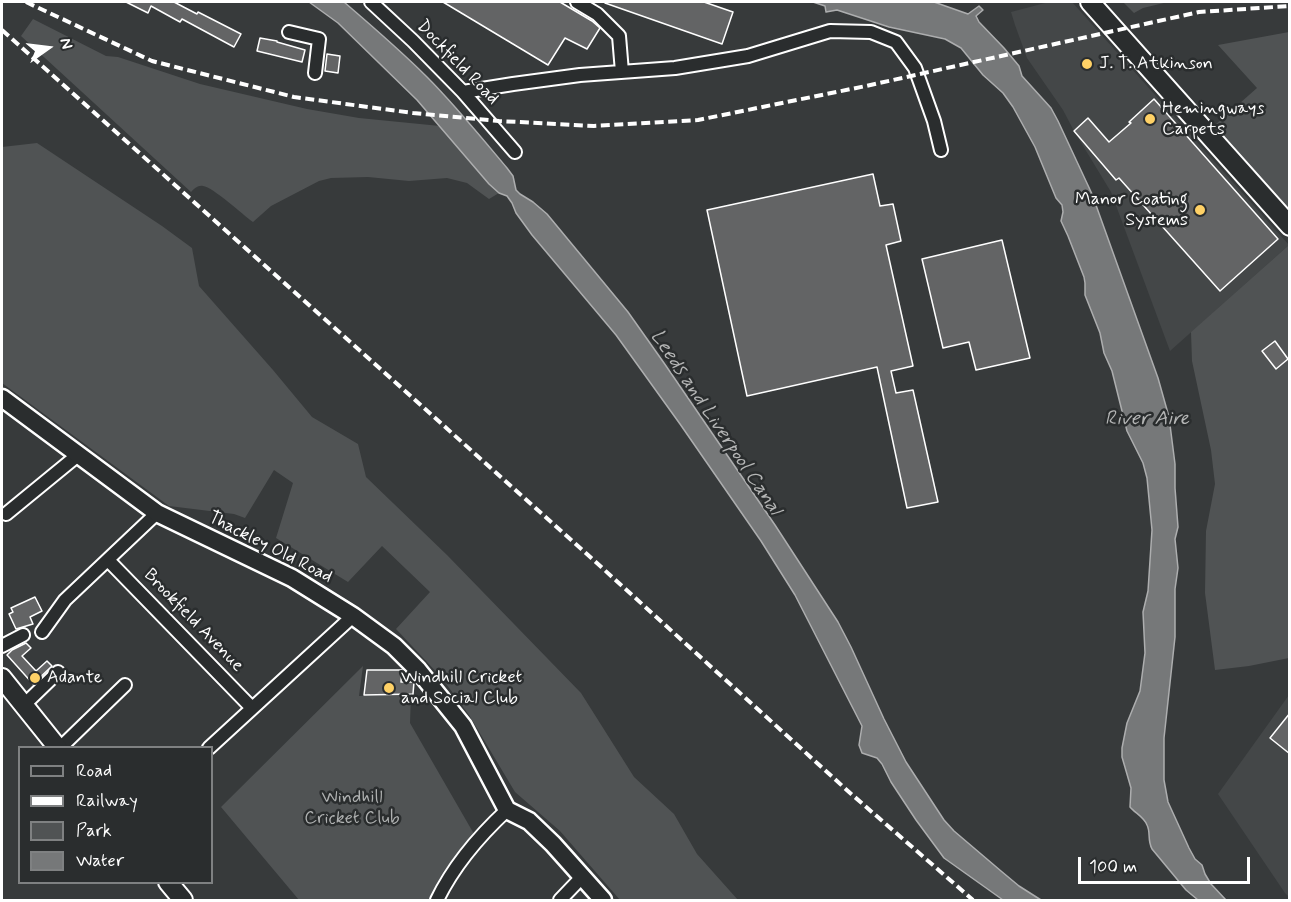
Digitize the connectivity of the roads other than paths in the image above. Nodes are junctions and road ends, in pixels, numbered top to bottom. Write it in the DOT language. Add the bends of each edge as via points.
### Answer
graph roads {
  1 [pos="371,2"];
  2 [pos="577,2"];
  3 [pos="1090,2"];
  4 [pos="289,32"];
  5 [pos="622,72"];
  6 [pos="315,73"];
  7 [pos="463,92"];
  8 [pos="941,150"];
  9 [pos="515,152"];
  10 [pos="1290,226"];
  11 [pos="4,403"];
  12 [pos="78,454"];
  13 [pos="157,513"];
  14 [pos="6,514"];
  15 [pos="108,560"];
  16 [pos="353,616"];
  17 [pos="42,632"];
  18 [pos="23,635"];
  19 [pos="2,646"];
  20 [pos="58,672"];
  21 [pos="2,678"];
  22 [pos="125,686"];
  23 [pos="24,705"];
  24 [pos="252,708"];
  25 [pos="58,746"];
  26 [pos="60,746"];
  27 [pos="210,746"];
  28 [pos="507,810"];
  29 [pos="582,877"];
  30 [pos="170,884"];
  31 [pos="183,900"];
  32 [pos="437,900"];
  33 [pos="560,900"];
  34 [pos="603,900"];
  1 -- 7 [label="street, Dockfield Road"];
  2 -- 5 [label="street" via="597,14 618,36"];
  3 -- 10 [label="main road"];
  4 -- 6 [label="street" via="319,39"];
  5 -- 7 [label="street"];
  5 -- 8 [label="street" via="748,56 830,31 871,32 896,42 915,68"];
  7 -- 9 [label="street, Dockfield Road"];
  11 -- 12 [label="street, Thackley Old Road"];
  12 -- 13 [label="street, Thackley Old Road"];
  12 -- 14 [label="street"];
  13 -- 15 [label="street"];
  13 -- 16 [label="street, Thackley Old Road" via="292,578"];
  15 -- 17 [label="street" via="65,600"];
  15 -- 24 [label="street, Brookfield Avenue"];
  16 -- 24 [label="street"];
  16 -- 28 [label="street, Thackley Old Road" via="394,646 463,726"];
  18 -- 19 [label="street"];
  20 -- 23 [label="street"];
  21 -- 23 [label="main road"];
  22 -- 26 [label="street"];
  23 -- 25 [label="main road"];
  24 -- 27 [label="street"];
  28 -- 29 [label="street" via="529,821"];
  28 -- 32 [label="street" via="463,857"];
  29 -- 33 [label="street"];
  29 -- 34 [label="street"];
  30 -- 31 [label="main road"];
}
